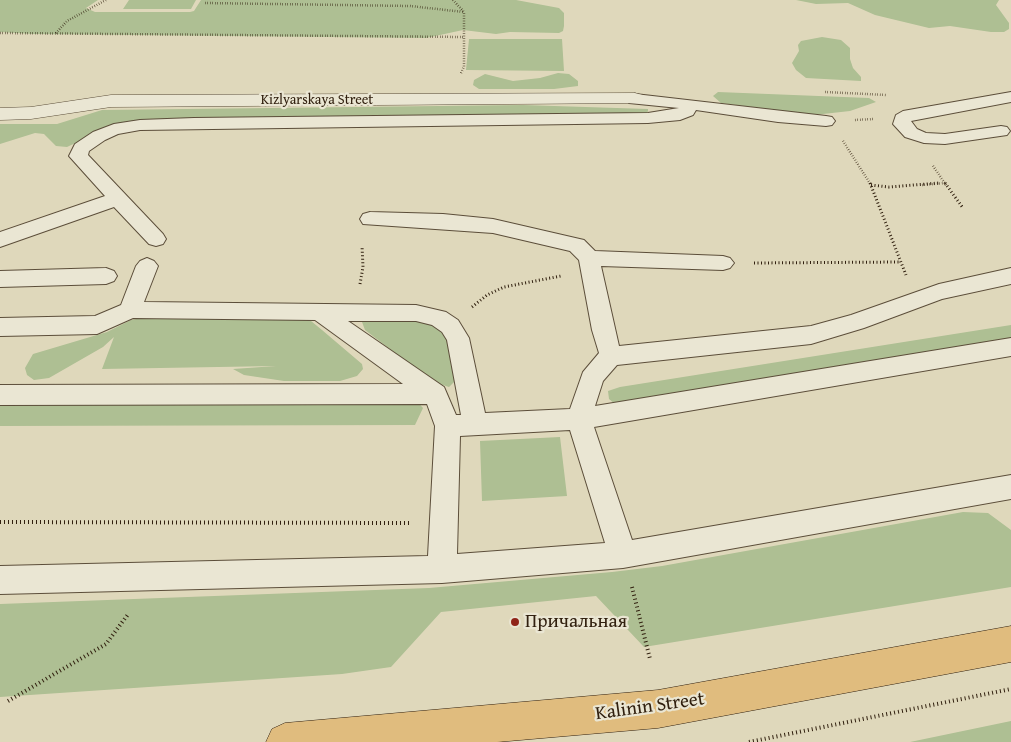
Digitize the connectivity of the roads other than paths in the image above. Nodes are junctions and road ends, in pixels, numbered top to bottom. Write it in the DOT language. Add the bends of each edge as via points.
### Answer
graph roads {
  1 [pos="1011,97"];
  2 [pos="635,99"];
  3 [pos="690,104"];
  4 [pos="0,114"];
  5 [pos="826,121"];
  6 [pos="1001,131"];
  7 [pos="116,200"];
  8 [pos="370,219"];
  9 [pos="156,239"];
  10 [pos="0,240"];
  11 [pos="723,263"];
  12 [pos="590,265"];
  13 [pos="147,266"];
  14 [pos="106,276"];
  15 [pos="1011,276"];
  16 [pos="0,279"];
  17 [pos="130,310"];
  18 [pos="318,311"];
  19 [pos="0,328"];
  20 [pos="1011,347"];
  21 [pos="610,356"];
  22 [pos="436,394"];
  23 [pos="0,395"];
  24 [pos="579,419"];
  25 [pos="476,424"];
  26 [pos="448,426"];
  27 [pos="1011,487"];
  28 [pos="623,555"];
  29 [pos="442,569"];
  30 [pos="0,580"];
  31 [pos="1011,644"];
  32 [pos="285,742"];
  1 -- 6 [label="lane" via="909,115 902,119 902,124 911,132 924,138 945,139"];
  2 -- 3 [label="lane"];
  2 -- 4 [label="street, Kizlyarskaya Street" via="111,102"];
  3 -- 5 [label="lane"];
  3 -- 7 [label="lane" via="687,111 674,116 648,118 250,122 140,125 114,129 81,148 78,156"];
  7 -- 9 [label="lane"];
  7 -- 10 [label="lane"];
  8 -- 12 [label="lane" via="492,226 577,244"];
  11 -- 12 [label="lane"];
  12 -- 21 [label="lane"];
  13 -- 17 [label="lane"];
  14 -- 16 [label="lane"];
  15 -- 21 [label="lane" via="940,292 856,322 811,334"];
  17 -- 18 [label="lane"];
  17 -- 19 [label="lane" via="97,325"];
  18 -- 22 [label="lane"];
  18 -- 25 [label="lane" via="416,313 438,318 450,326 458,338"];
  20 -- 24 [label="lane"];
  21 -- 24 [label="lane" via="591,379"];
  22 -- 23 [label="lane"];
  22 -- 26 [label="lane"];
  24 -- 25 [label="lane"];
  24 -- 28 [label="lane"];
  25 -- 26 [label="lane"];
  26 -- 29 [label="lane"];
  27 -- 28 [label="lane"];
  28 -- 29 [label="lane"];
  29 -- 30 [label="lane"];
  31 -- 32 [label="main road, Kalinin Street" via="658,709"];
}
